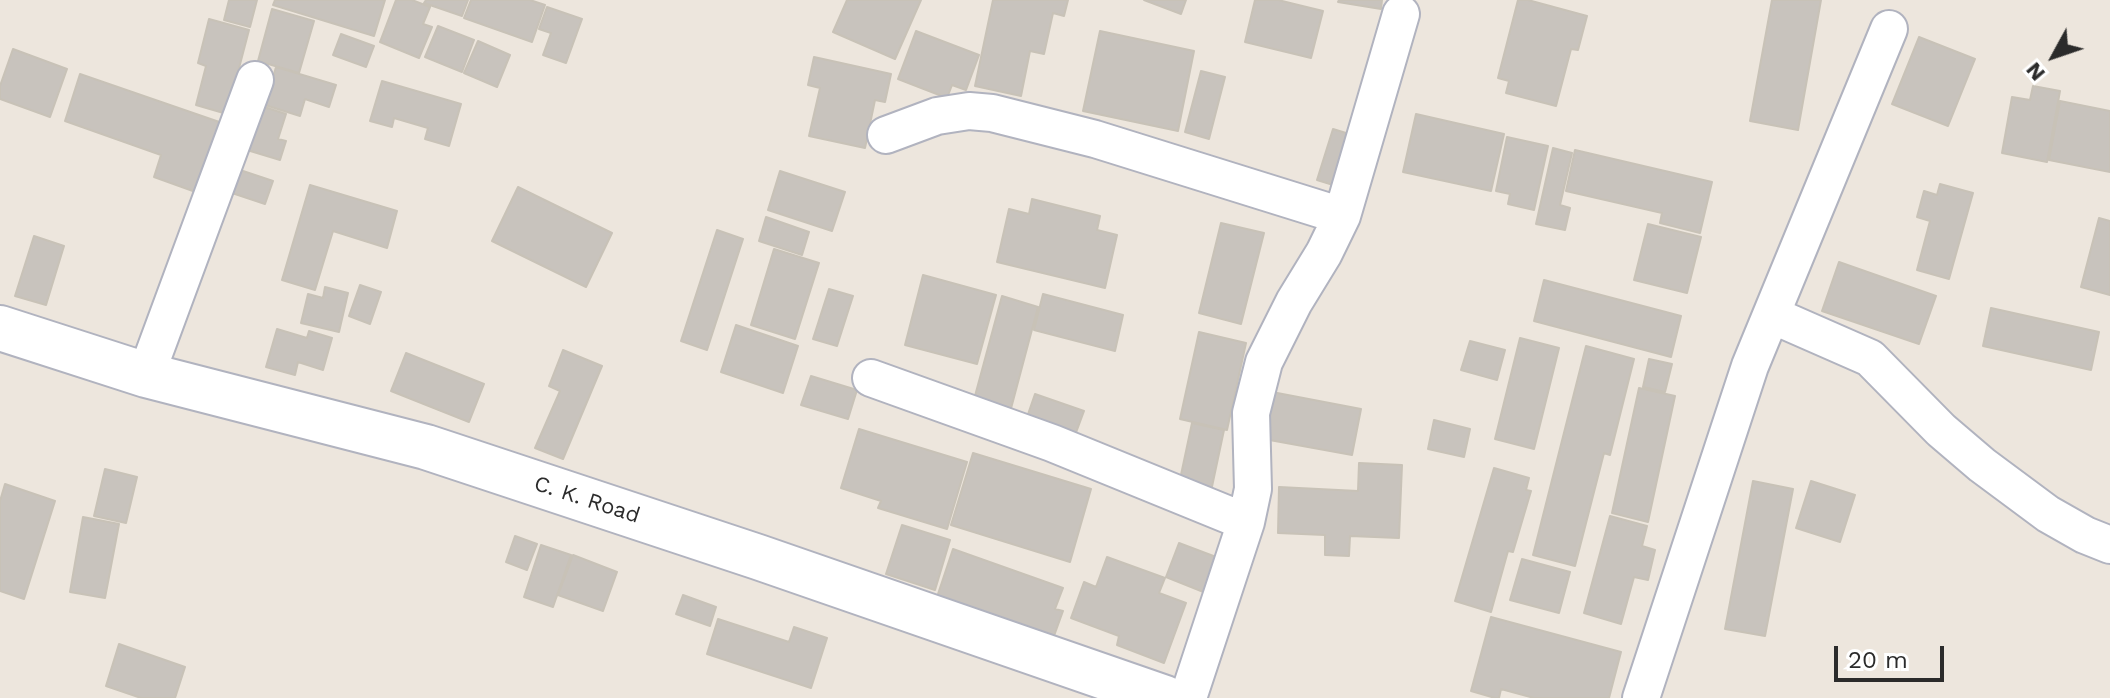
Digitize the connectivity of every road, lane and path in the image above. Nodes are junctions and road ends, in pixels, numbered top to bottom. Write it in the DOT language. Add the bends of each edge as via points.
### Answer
graph roads {
  1 [pos="1401,14"];
  2 [pos="1889,29"];
  3 [pos="255,80"];
  4 [pos="886,135"];
  5 [pos="1342,216"];
  6 [pos="1772,315"];
  7 [pos="0,328"];
  8 [pos="146,375"];
  9 [pos="871,378"];
  10 [pos="1246,522"];
  11 [pos="2110,545"];
  12 [pos="1165,698"];
  13 [pos="1188,698"];
  14 [pos="1641,698"];
  1 -- 5 [label="street"];
  2 -- 6 [label="street"];
  3 -- 8 [label="street"];
  4 -- 5 [label="street" via="937,116 992,113 1095,139"];
  5 -- 10 [label="street" via="1264,362 1251,413 1253,489"];
  6 -- 11 [label="street" via="1870,358 1982,465 2048,514"];
  6 -- 14 [label="street" via="1750,366"];
  7 -- 8 [label="street, C. K. Road"];
  8 -- 12 [label="street, C. K. Road" via="426,447"];
  9 -- 10 [label="street" via="1052,443"];
  10 -- 13 [label="street"];
}
